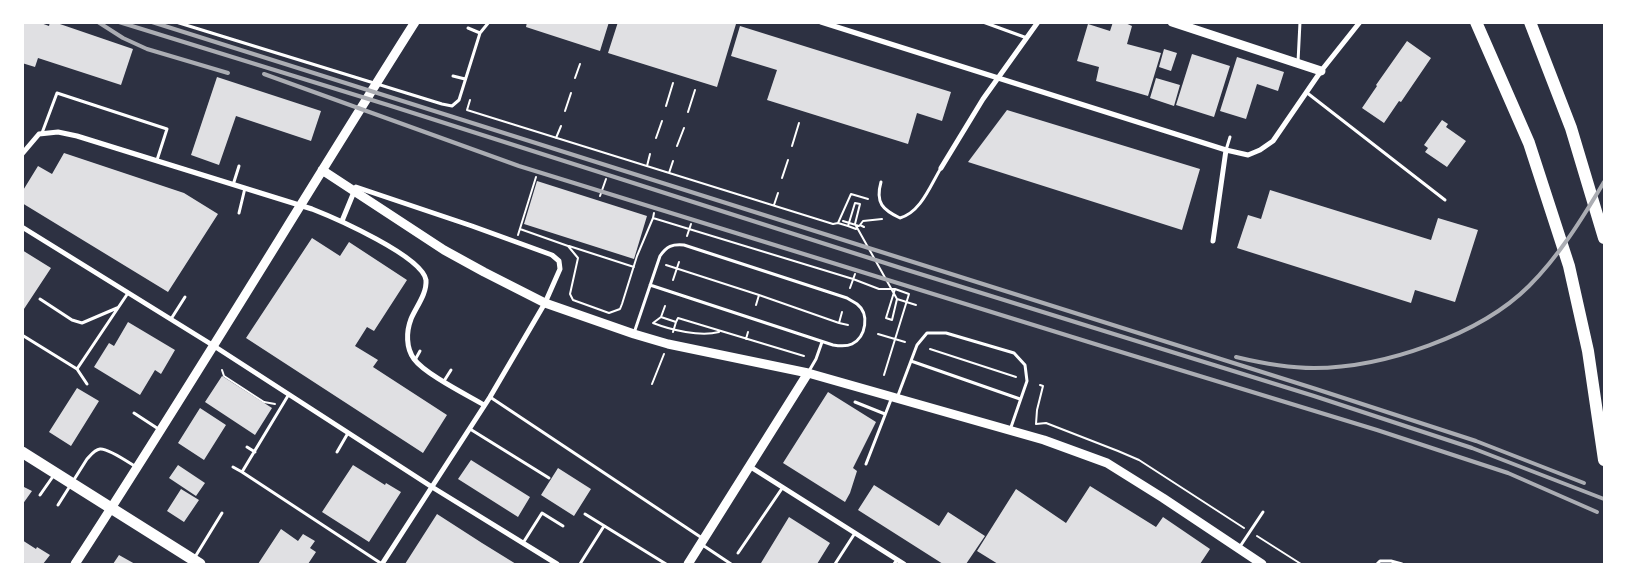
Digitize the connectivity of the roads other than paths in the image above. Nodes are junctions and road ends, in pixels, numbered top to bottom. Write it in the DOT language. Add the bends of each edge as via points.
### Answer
graph roads {
  1 [pos="176,22"];
  2 [pos="415,22"];
  3 [pos="489,22"];
  4 [pos="821,22"];
  5 [pos="983,22"];
  6 [pos="1038,22"];
  7 [pos="1172,22"];
  8 [pos="1300,22"];
  9 [pos="1360,22"];
  10 [pos="1476,22"];
  11 [pos="1530,22"];
  12 [pos="468,28"];
  13 [pos="480,33"];
  14 [pos="1027,38"];
  15 [pos="1298,63"];
  16 [pos="1321,71"];
  17 [pos="453,76"];
  18 [pos="998,78"];
  19 [pos="465,79"];
  20 [pos="1306,92"];
  21 [pos="40,134"];
  22 [pos="1230,136"];
  23 [pos="1226,150"];
  24 [pos="22,154"];
  25 [pos="157,161"];
  26 [pos="239,166"];
  27 [pos="941,168"];
  28 [pos="322,170"];
  29 [pos="881,182"];
  30 [pos="233,184"];
  31 [pos="245,188"];
  32 [pos="1445,200"];
  33 [pos="239,213"];
  34 [pos="342,221"];
  35 [pos="22,227"];
  36 [pos="1604,238"];
  37 [pos="1213,240"];
  38 [pos="650,285"];
  39 [pos="128,293"];
  40 [pos="185,297"];
  41 [pos="40,299"];
  42 [pos="545,303"];
  43 [pos="119,307"];
  44 [pos="170,319"];
  45 [pos="22,334"];
  46 [pos="634,334"];
  47 [pos="822,342"];
  48 [pos="214,346"];
  49 [pos="420,351"];
  50 [pos="414,360"];
  51 [pos="911,361"];
  52 [pos="77,369"];
  53 [pos="451,370"];
  54 [pos="808,373"];
  55 [pos="444,381"];
  56 [pos="87,384"];
  57 [pos="289,394"];
  58 [pos="490,397"];
  59 [pos="895,397"];
  60 [pos="1020,399"];
  61 [pos="854,402"];
  62 [pos="484,405"];
  63 [pos="134,413"];
  64 [pos="885,414"];
  65 [pos="469,429"];
  66 [pos="1010,430"];
  67 [pos="160,431"];
  68 [pos="348,433"];
  69 [pos="247,447"];
  70 [pos="22,452"];
  71 [pos="255,452"];
  72 [pos="337,452"];
  73 [pos="1604,460"];
  74 [pos="866,464"];
  75 [pos="749,466"];
  76 [pos="137,467"];
  77 [pos="234,467"];
  78 [pos="242,472"];
  79 [pos="56,473"];
  80 [pos="549,478"];
  81 [pos="72,483"];
  82 [pos="432,487"];
  83 [pos="782,487"];
  84 [pos="40,495"];
  85 [pos="58,505"];
  86 [pos="112,508"];
  87 [pos="222,512"];
  88 [pos="1263,512"];
  89 [pos="585,514"];
  90 [pos="563,526"];
  91 [pos="604,526"];
  92 [pos="855,533"];
  93 [pos="702,542"];
  94 [pos="523,543"];
  95 [pos="1238,549"];
  96 [pos="738,553"];
  97 [pos="192,562"];
  98 [pos="895,562"];
  99 [pos="1257,563"];
  100 [pos="75,564"];
  101 [pos="382,564"];
  102 [pos="558,564"];
  103 [pos="580,564"];
  104 [pos="666,564"];
  105 [pos="688,564"];
  106 [pos="731,564"];
  107 [pos="835,564"];
  108 [pos="904,564"];
  109 [pos="1377,564"];
  110 [pos="1402,564"];
  1 -- 19 [label="lane" via="452,106 459,100"];
  2 -- 28 [label="street"];
  3 -- 13 [label="lane"];
  4 -- 18 [label="street"];
  5 -- 14 [label="lane"];
  6 -- 14 [label="street"];
  7 -- 15 [label="street"];
  8 -- 15 [label="lane"];
  9 -- 16 [label="street"];
  10 -- 73 [label="highway" via="1529,144 1569,266 1588,351"];
  11 -- 36 [label="highway" via="1571,128"];
  12 -- 13 [label="lane"];
  13 -- 19 [label="lane"];
  14 -- 18 [label="street"];
  15 -- 16 [label="street"];
  16 -- 20 [label="street"];
  17 -- 19 [label="lane"];
  18 -- 23 [label="street"];
  18 -- 27 [label="street"];
  20 -- 23 [label="street" via="1273,141 1248,155"];
  20 -- 32 [label="lane"];
  21 -- 24 [label="street"];
  21 -- 25 [label="street" via="58,132"];
  21 -- 25 [label="lane" via="57,93 167,129"];
  22 -- 23 [label="lane"];
  23 -- 37 [label="street"];
  25 -- 30 [label="street"];
  26 -- 30 [label="lane"];
  27 -- 29 [label="lane" via="917,208 900,218 887,212 880,204"];
  28 -- 42 [label="street" via="444,250"];
  28 -- 48 [label="street"];
  30 -- 31 [label="street"];
  31 -- 33 [label="lane"];
  31 -- 34 [label="street"];
  34 -- 42 [label="street" via="356,187 552,255 559,261 560,269"];
  34 -- 50 [label="street" via="415,263 423,272 426,289 410,321 407,337"];
  35 -- 39 [label="street"];
  38 -- 46 [label="lane"];
  38 -- 47 [label="lane"];
  38 -- 47 [label="lane" via="660,256 674,244 858,304 865,320 860,338 841,347"];
  39 -- 43 [label="lane"];
  39 -- 44 [label="street"];
  40 -- 44 [label="lane"];
  41 -- 43 [label="lane" via="72,320 82,322"];
  42 -- 46 [label="street"];
  42 -- 58 [label="street"];
  43 -- 52 [label="lane"];
  44 -- 48 [label="street"];
  45 -- 52 [label="lane"];
  46 -- 54 [label="street"];
  47 -- 54 [label="lane"];
  48 -- 57 [label="street"];
  48 -- 67 [label="street"];
  49 -- 50 [label="lane"];
  50 -- 55 [label="street"];
  51 -- 59 [label="lane"];
  51 -- 60 [label="lane"];
  51 -- 60 [label="lane" via="927,332 946,333 1014,353 1025,365 1027,381"];
  52 -- 56 [label="lane"];
  53 -- 55 [label="lane"];
  54 -- 59 [label="street"];
  54 -- 75 [label="street"];
  55 -- 62 [label="street"];
  57 -- 68 [label="street"];
  57 -- 71 [label="lane"];
  58 -- 62 [label="street"];
  58 -- 93 [label="lane"];
  59 -- 64 [label="lane"];
  59 -- 66 [label="street"];
  60 -- 66 [label="lane"];
  61 -- 64 [label="lane"];
  62 -- 65 [label="street"];
  63 -- 67 [label="lane"];
  64 -- 74 [label="lane"];
  65 -- 80 [label="lane"];
  65 -- 82 [label="street"];
  66 -- 95 [label="street" via="1107,463"];
  67 -- 76 [label="street"];
  68 -- 72 [label="lane"];
  68 -- 82 [label="street"];
  69 -- 71 [label="lane"];
  70 -- 79 [label="main road"];
  71 -- 78 [label="lane"];
  75 -- 83 [label="street"];
  75 -- 93 [label="street"];
  76 -- 81 [label="lane" via="105,449 99,449 87,458"];
  76 -- 86 [label="street"];
  77 -- 78 [label="lane"];
  78 -- 101 [label="lane"];
  79 -- 81 [label="main road"];
  79 -- 84 [label="lane"];
  81 -- 85 [label="lane"];
  81 -- 86 [label="main road"];
  82 -- 94 [label="street"];
  82 -- 101 [label="street"];
  83 -- 92 [label="street"];
  83 -- 96 [label="lane"];
  86 -- 97 [label="main road"];
  86 -- 100 [label="street"];
  87 -- 97 [label="lane"];
  88 -- 95 [label="lane"];
  89 -- 91 [label="lane"];
  90 -- 94 [label="lane" via="542,513"];
  91 -- 103 [label="lane"];
  91 -- 104 [label="lane"];
  92 -- 98 [label="street"];
  92 -- 107 [label="lane"];
  93 -- 105 [label="street"];
  93 -- 106 [label="lane"];
  94 -- 102 [label="street"];
  95 -- 99 [label="street"];
  98 -- 108 [label="street"];
  109 -- 110 [label="lane" via="1391,561"];
}
